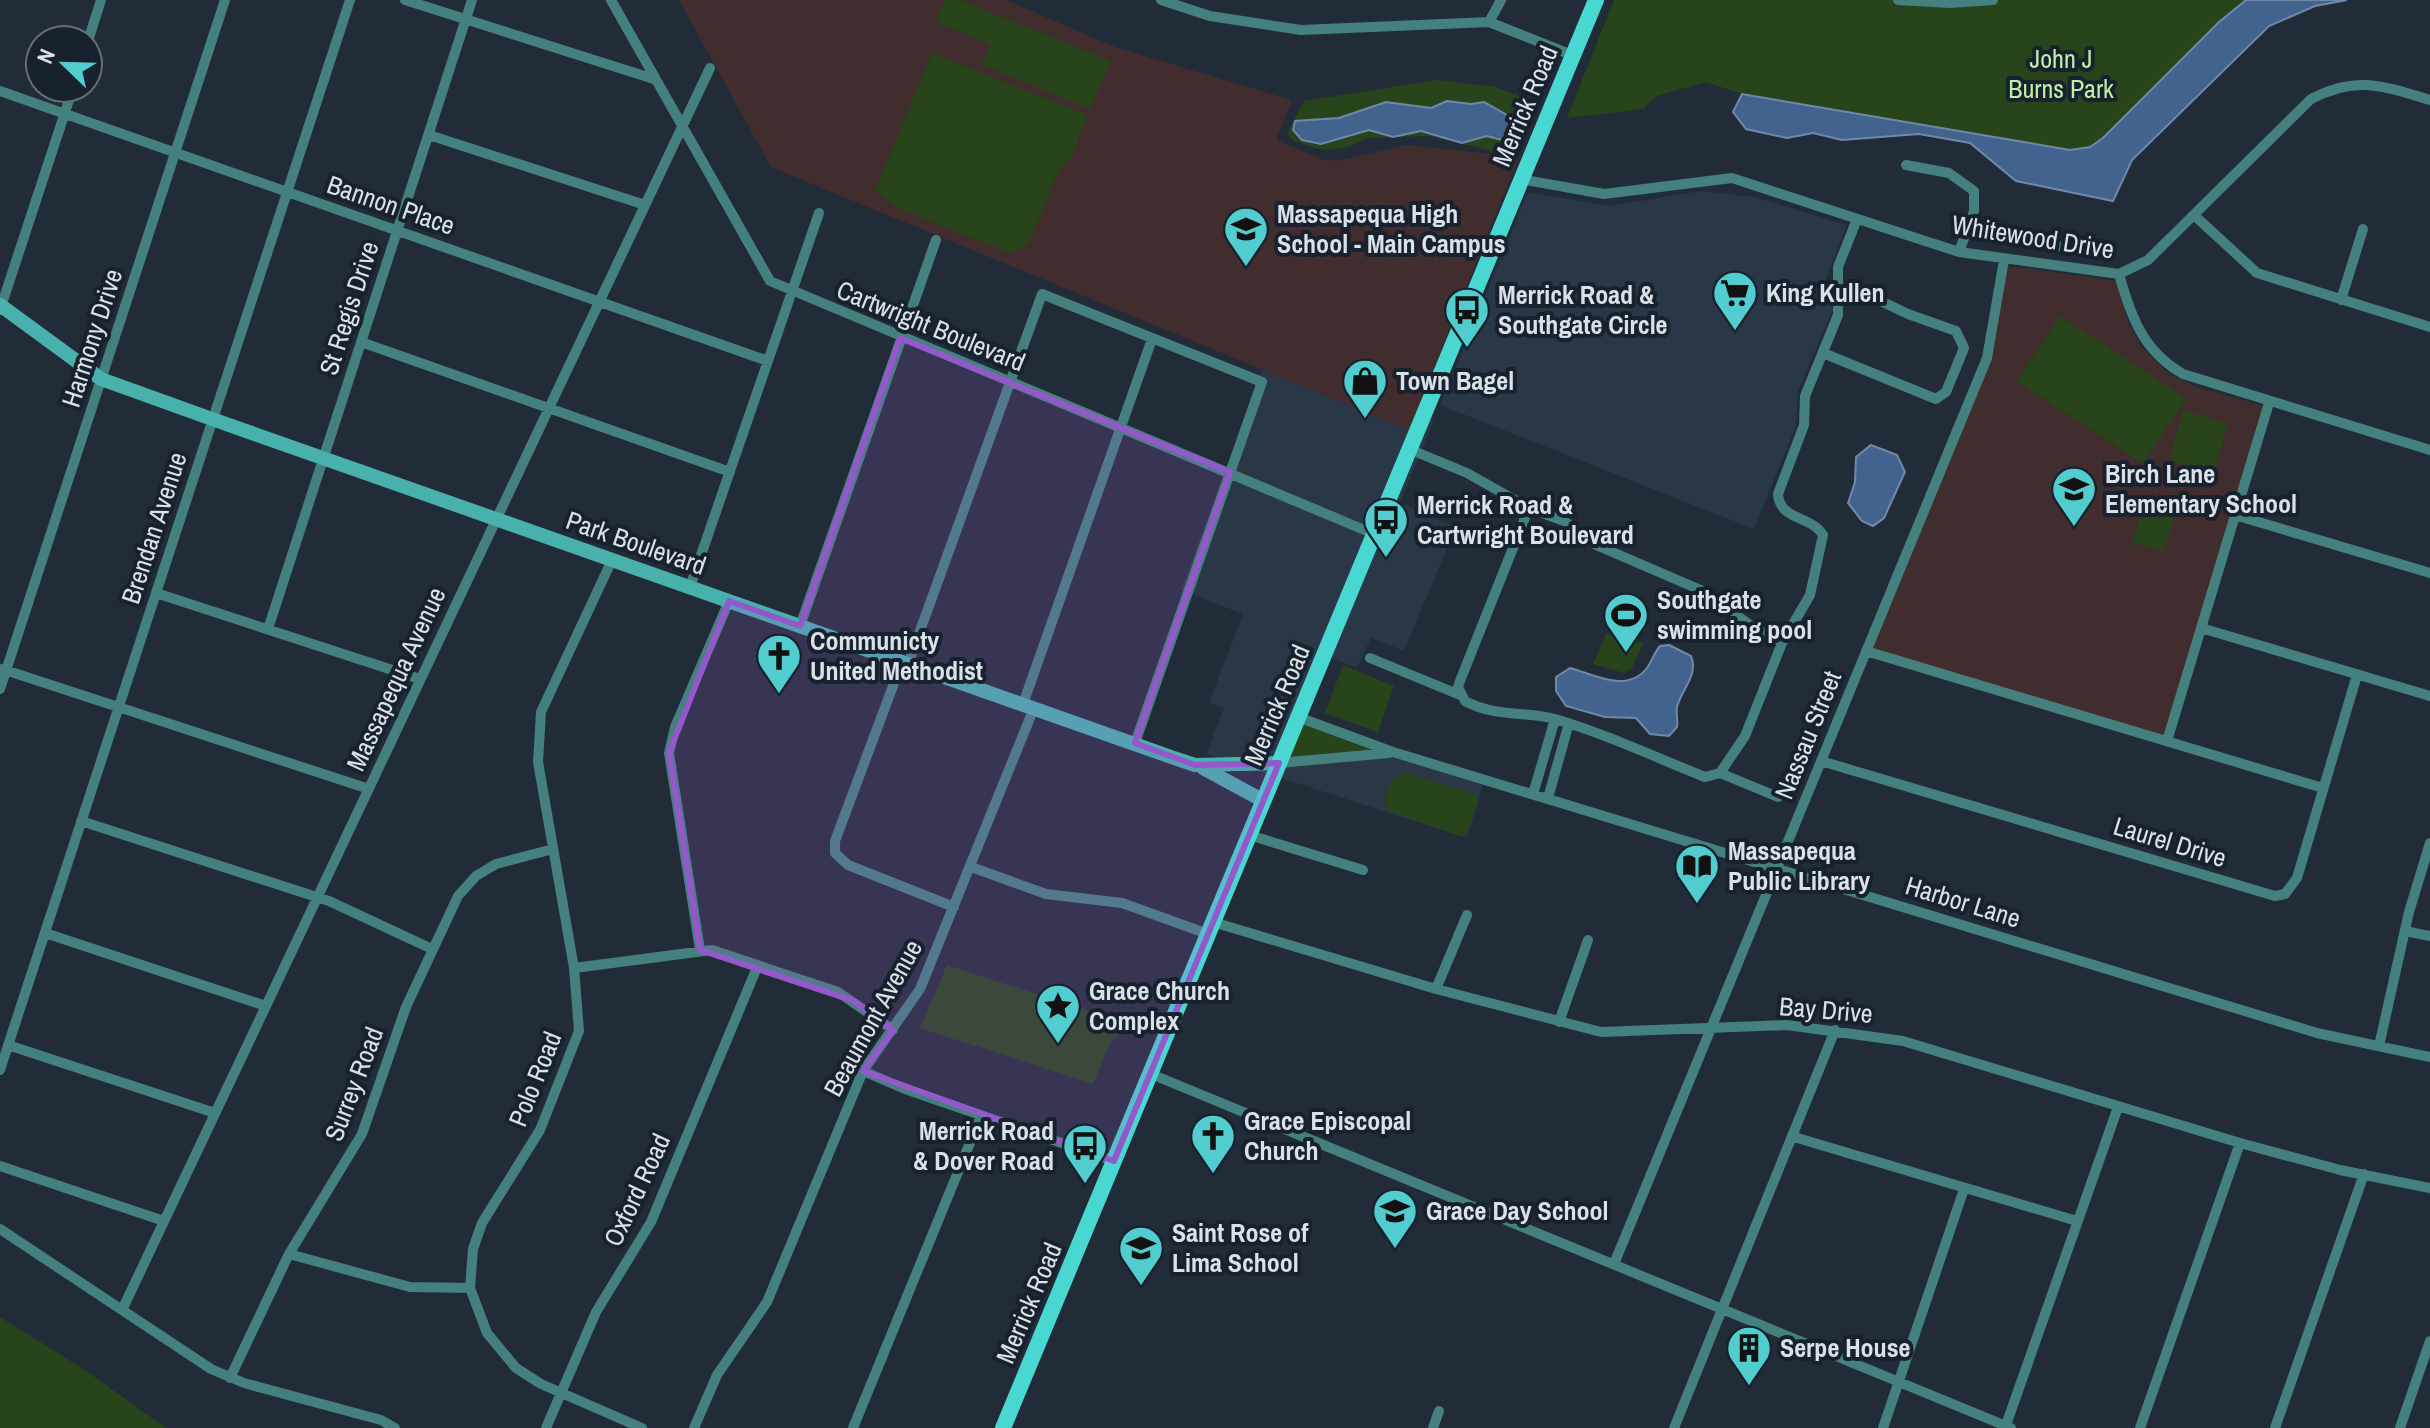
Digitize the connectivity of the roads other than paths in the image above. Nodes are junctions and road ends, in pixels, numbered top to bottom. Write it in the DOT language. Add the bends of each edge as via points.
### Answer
graph roads {
  1 [pos="101,0"];
  2 [pos="225,0"];
  3 [pos="350,0"];
  4 [pos="405,0"];
  5 [pos="472,0"];
  6 [pos="611,0"];
  7 [pos="1161,0"];
  8 [pos="1501,0"];
  9 [pos="1596,0"];
  10 [pos="1898,0"];
  11 [pos="1993,0"];
  12 [pos="466,20"];
  13 [pos="1489,22"];
  14 [pos="93,24"];
  15 [pos="1572,55"];
  16 [pos="710,68"];
  17 [pos="654,79"];
  18 [pos="0,91"];
  19 [pos="2430,100"];
  20 [pos="67,104"];
  21 [pos="64,113"];
  22 [pos="681,129"];
  23 [pos="429,135"];
  24 [pos="176,152"];
  25 [pos="1906,165"];
  26 [pos="1520,179"];
  27 [pos="287,192"];
  28 [pos="645,205"];
  29 [pos="819,213"];
  30 [pos="2195,216"];
  31 [pos="1857,219"];
  32 [pos="2363,229"];
  33 [pos="1968,230"];
  34 [pos="397,231"];
  35 [pos="936,240"];
  36 [pos="1959,252"];
  37 [pos="2090,252"];
  38 [pos="2004,260"];
  39 [pos="2119,274"];
  40 [pos="1841,292"];
  41 [pos="792,293"];
  42 [pos="2341,300"];
  43 [pos="599,301"];
  44 [pos="0,307"];
  45 [pos="2430,327"];
  46 [pos="900,338"];
  47 [pos="1152,339"];
  48 [pos="361,342"];
  49 [pos="1823,353"];
  50 [pos="768,361"];
  51 [pos="101,379"];
  52 [pos="1010,382"];
  53 [pos="2269,403"];
  54 [pos="549,408"];
  55 [pos="212,419"];
  56 [pos="1121,427"];
  57 [pos="1409,449"];
  58 [pos="2430,450"];
  59 [pos="323,458"];
  60 [pos="730,472"];
  61 [pos="1230,472"];
  62 [pos="1529,508"];
  63 [pos="2235,515"];
  64 [pos="496,519"];
  65 [pos="1374,534"];
  66 [pos="612,560"];
  67 [pos="2430,573"];
  68 [pos="690,587"];
  69 [pos="156,593"];
  70 [pos="729,601"];
  71 [pos="800,626"];
  72 [pos="2201,628"];
  73 [pos="268,629"];
  74 [pos="1782,643"];
  75 [pos="1866,651"];
  76 [pos="1370,658"];
  77 [pos="905,663"];
  78 [pos="3,670"];
  79 [pos="2357,675"];
  80 [pos="420,679"];
  81 [pos="0,689"];
  82 [pos="1460,695"];
  83 [pos="2430,696"];
  84 [pos="1028,706"];
  85 [pos="118,707"];
  86 [pos="1298,717"];
  87 [pos="1555,719"];
  88 [pos="1569,723"];
  89 [pos="2167,741"];
  90 [pos="1135,743"];
  91 [pos="1393,752"];
  92 [pos="1821,761"];
  93 [pos="1279,763"];
  94 [pos="1195,765"];
  95 [pos="1720,773"];
  96 [pos="2323,788"];
  97 [pos="369,789"];
  98 [pos="1533,794"];
  99 [pos="1778,797"];
  100 [pos="1548,798"];
  101 [pos="1264,801"];
  102 [pos="81,821"];
  103 [pos="1249,835"];
  104 [pos="2430,843"];
  105 [pos="553,849"];
  106 [pos="971,867"];
  107 [pos="1777,869"];
  108 [pos="1363,870"];
  109 [pos="317,898"];
  110 [pos="954,907"];
  111 [pos="1467,915"];
  112 [pos="1211,928"];
  113 [pos="2405,931"];
  114 [pos="45,933"];
  115 [pos="2430,936"];
  116 [pos="1588,940"];
  117 [pos="432,949"];
  118 [pos="700,950"];
  119 [pos="758,965"];
  120 [pos="574,968"];
  121 [pos="1436,989"];
  122 [pos="266,1006"];
  123 [pos="1559,1022"];
  124 [pos="1710,1029"];
  125 [pos="893,1030"];
  126 [pos="1835,1030"];
  127 [pos="8,1045"];
  128 [pos="2379,1046"];
  129 [pos="2430,1057"];
  130 [pos="0,1070"];
  131 [pos="863,1071"];
  132 [pos="1151,1074"];
  133 [pos="2118,1107"];
  134 [pos="215,1113"];
  135 [pos="981,1116"];
  136 [pos="1794,1137"];
  137 [pos="2240,1143"];
  138 [pos="1114,1161"];
  139 [pos="0,1166"];
  140 [pos="2364,1174"];
  141 [pos="2430,1188"];
  142 [pos="1964,1189"];
  143 [pos="164,1221"];
  144 [pos="2077,1221"];
  145 [pos="0,1229"];
  146 [pos="289,1254"];
  147 [pos="1614,1264"];
  148 [pos="470,1288"];
  149 [pos="123,1308"];
  150 [pos="1723,1310"];
  151 [pos="2430,1341"];
  152 [pos="230,1378"];
  153 [pos="1898,1382"];
  154 [pos="561,1392"];
  155 [pos="1439,1411"];
  156 [pos="2007,1427"];
  157 [pos="395,1428"];
  158 [pos="546,1428"];
  159 [pos="642,1428"];
  160 [pos="694,1428"];
  161 [pos="853,1428"];
  162 [pos="1003,1428"];
  163 [pos="1433,1428"];
  164 [pos="1674,1428"];
  165 [pos="1883,1428"];
  166 [pos="2140,1428"];
  167 [pos="2275,1428"];
  168 [pos="2400,1428"];
  1 -- 14 [label="street"];
  2 -- 24 [label="street, Harmony Drive"];
  3 -- 27 [label="street, Brendan Avenue"];
  4 -- 12 [label="street"];
  5 -- 12 [label="street, St Regis Drive"];
  6 -- 17 [label="street, Cartwright Boulevard"];
  7 -- 13 [label="street" via="1210,16 1301,30"];
  8 -- 13 [label="street"];
  9 -- 15 [label="main road, Merrick Road"];
  10 -- 11 [label="street"];
  12 -- 17 [label="street"];
  12 -- 23 [label="street, St Regis Drive"];
  13 -- 15 [label="street"];
  15 -- 26 [label="main road, Merrick Road"];
  16 -- 22 [label="street, Massapequa Avenue"];
  17 -- 22 [label="street, Cartwright Boulevard"];
  18 -- 21 [label="street, Bannon Place"];
  19 -- 30 [label="street, Whitewood Drive" via="2380,85 2334,87 2298,111"];
  20 -- 21 [label="street"];
  21 -- 24 [label="street, Bannon Place"];
  21 -- 44 [label="street"];
  22 -- 28 [label="street, Massapequa Avenue"];
  22 -- 41 [label="street, Cartwright Boulevard" via="758,265 770,281"];
  23 -- 28 [label="street"];
  23 -- 34 [label="street, St Regis Drive"];
  24 -- 27 [label="street, Bannon Place"];
  24 -- 51 [label="street, Harmony Drive"];
  25 -- 33 [label="street" via="1949,173 1966,182 1977,199"];
  26 -- 31 [label="street, Whitewood Drive" via="1604,194 1732,178"];
  26 -- 57 [label="main road, Merrick Road"];
  27 -- 34 [label="street, Bannon Place"];
  27 -- 55 [label="street, Brendan Avenue"];
  28 -- 43 [label="street, Massapequa Avenue"];
  29 -- 41 [label="street"];
  30 -- 39 [label="street, Whitewood Drive" via="2148,260"];
  30 -- 42 [label="street" via="2257,273"];
  31 -- 36 [label="street, Whitewood Drive"];
  31 -- 40 [label="street" via="1838,267"];
  32 -- 42 [label="street"];
  33 -- 36 [label="street"];
  33 -- 37 [label="street"];
  34 -- 43 [label="street, Bannon Place"];
  34 -- 48 [label="street, St Regis Drive"];
  35 -- 46 [label="street"];
  36 -- 38 [label="street, Whitewood Drive"];
  38 -- 39 [label="street, Whitewood Drive"];
  38 -- 75 [label="street, Nassau Street" via="1987,358"];
  39 -- 53 [label="street" via="2140,335 2167,365 2202,383"];
  40 -- 49 [label="street"];
  40 -- 49 [label="street" via="1864,293 1956,331 1964,348 1946,392 1936,399"];
  41 -- 46 [label="street, Cartwright Boulevard"];
  41 -- 50 [label="street"];
  42 -- 45 [label="street"];
  43 -- 50 [label="street, Bannon Place"];
  43 -- 54 [label="street, Massapequa Avenue"];
  44 -- 51 [label="main road, Park Boulevard"];
  46 -- 52 [label="street, Cartwright Boulevard"];
  46 -- 71 [label="street"];
  47 -- 52 [label="street" via="1042,294"];
  47 -- 56 [label="street, Beaumont Avenue"];
  47 -- 61 [label="street" via="1262,382"];
  48 -- 54 [label="street"];
  48 -- 59 [label="street, St Regis Drive"];
  49 -- 74 [label="street" via="1805,396 1801,435 1778,494 1781,508 1815,526 1823,542 1810,595"];
  50 -- 60 [label="street"];
  51 -- 55 [label="main road, Park Boulevard"];
  51 -- 78 [label="street, Harmony Drive"];
  52 -- 56 [label="street, Cartwright Boulevard"];
  52 -- 77 [label="street"];
  53 -- 58 [label="street"];
  53 -- 63 [label="street"];
  54 -- 60 [label="street"];
  54 -- 64 [label="street, Massapequa Avenue"];
  55 -- 59 [label="main road, Park Boulevard"];
  55 -- 69 [label="street, Brendan Avenue"];
  56 -- 61 [label="street, Cartwright Boulevard"];
  56 -- 84 [label="street, Beaumont Avenue"];
  57 -- 62 [label="street" via="1467,473"];
  57 -- 65 [label="main road, Merrick Road"];
  59 -- 64 [label="main road, Park Boulevard"];
  59 -- 73 [label="street, St Regis Drive"];
  60 -- 68 [label="street"];
  61 -- 65 [label="street, Cartwright Boulevard"];
  61 -- 90 [label="street"];
  62 -- 74 [label="street" via="1564,521 1596,545 1703,591"];
  62 -- 82 [label="street" via="1460,681"];
  63 -- 67 [label="street"];
  63 -- 72 [label="street"];
  64 -- 66 [label="main road, Park Boulevard"];
  64 -- 80 [label="street, Massapequa Avenue"];
  65 -- 86 [label="main road, Merrick Road"];
  66 -- 68 [label="main road, Park Boulevard"];
  66 -- 105 [label="street, Polo Road" via="539,720 538,762"];
  68 -- 70 [label="main road, Park Boulevard"];
  69 -- 73 [label="street"];
  69 -- 85 [label="street, Brendan Avenue"];
  70 -- 71 [label="main road, Park Boulevard"];
  70 -- 118 [label="street" via="669,753"];
  71 -- 77 [label="main road, Park Boulevard"];
  72 -- 79 [label="street"];
  72 -- 89 [label="street"];
  73 -- 80 [label="street"];
  74 -- 95 [label="street" via="1750,727"];
  75 -- 89 [label="street"];
  75 -- 92 [label="street, Nassau Street"];
  76 -- 82 [label="street"];
  77 -- 84 [label="main road, Park Boulevard"];
  77 -- 110 [label="street" via="835,841 835,853 848,865"];
  78 -- 81 [label="street, Harmony Drive"];
  78 -- 85 [label="street"];
  79 -- 83 [label="street"];
  79 -- 96 [label="street, Laurel Drive"];
  80 -- 97 [label="street, Massapequa Avenue"];
  82 -- 87 [label="street" via="1489,711"];
  84 -- 90 [label="main road, Park Boulevard"];
  84 -- 106 [label="street, Beaumont Avenue"];
  85 -- 97 [label="street"];
  85 -- 102 [label="street, Brendan Avenue"];
  86 -- 91 [label="street, Harbor Lane"];
  86 -- 93 [label="main road, Merrick Road"];
  87 -- 88 [label="street"];
  87 -- 98 [label="street"];
  88 -- 95 [label="street" via="1705,777"];
  88 -- 100 [label="street"];
  89 -- 96 [label="street"];
  90 -- 94 [label="main road, Park Boulevard"];
  91 -- 93 [label="street, Harbor Lane"];
  91 -- 98 [label="street, Harbor Lane"];
  92 -- 96 [label="street, Laurel Drive" via="2275,896 2293,886"];
  92 -- 107 [label="street, Nassau Street"];
  93 -- 94 [label="main road, Park Boulevard"];
  93 -- 101 [label="main road, Merrick Road"];
  94 -- 101 [label="main road"];
  95 -- 99 [label="street"];
  97 -- 109 [label="street, Massapequa Avenue"];
  98 -- 100 [label="street, Harbor Lane"];
  100 -- 107 [label="street, Harbor Lane"];
  101 -- 103 [label="main road, Merrick Road"];
  102 -- 109 [label="street"];
  102 -- 114 [label="street, Brendan Avenue"];
  103 -- 108 [label="street"];
  103 -- 112 [label="main road, Merrick Road"];
  104 -- 113 [label="street"];
  105 -- 117 [label="street, Surrey Road" via="507,859 476,876 458,896"];
  105 -- 120 [label="street, Polo Road"];
  106 -- 110 [label="street, Beaumont Avenue"];
  106 -- 112 [label="street, Bay Drive" via="1046,894 1122,903"];
  107 -- 124 [label="street, Nassau Street"];
  107 -- 128 [label="street, Harbor Lane" via="2317,1033"];
  109 -- 117 [label="street"];
  109 -- 122 [label="street, Massapequa Avenue"];
  110 -- 125 [label="street, Beaumont Avenue" via="920,989"];
  111 -- 121 [label="street"];
  112 -- 121 [label="street, Bay Drive"];
  112 -- 132 [label="main road, Merrick Road"];
  113 -- 115 [label="street"];
  113 -- 128 [label="street"];
  114 -- 122 [label="street"];
  114 -- 127 [label="street, Brendan Avenue"];
  116 -- 123 [label="street"];
  117 -- 146 [label="street, Surrey Road" via="362,1134"];
  118 -- 119 [label="street"];
  118 -- 120 [label="street"];
  119 -- 125 [label="street" via="838,992"];
  119 -- 154 [label="street, Oxford Road" via="651,1222 596,1312"];
  120 -- 148 [label="street, Polo Road" via="580,1016 576,1043 540,1130 482,1223 473,1249"];
  121 -- 123 [label="street, Bay Drive"];
  122 -- 134 [label="street, Massapequa Avenue"];
  123 -- 124 [label="street, Bay Drive" via="1601,1032"];
  124 -- 126 [label="street, Bay Drive" via="1787,1025"];
  124 -- 147 [label="street, Nassau Street"];
  125 -- 131 [label="street, Beaumont Avenue"];
  126 -- 133 [label="street, Bay Drive" via="1903,1041"];
  126 -- 136 [label="street"];
  127 -- 130 [label="street, Brendan Avenue"];
  127 -- 134 [label="street"];
  128 -- 129 [label="street, Harbor Lane"];
  131 -- 135 [label="street"];
  131 -- 160 [label="street, Beaumont Avenue" via="767,1302 717,1375"];
  132 -- 138 [label="main road, Merrick Road"];
  132 -- 147 [label="street"];
  133 -- 137 [label="street, Bay Drive"];
  133 -- 144 [label="street"];
  134 -- 143 [label="street, Massapequa Avenue"];
  135 -- 138 [label="street"];
  135 -- 161 [label="street"];
  136 -- 142 [label="street"];
  136 -- 150 [label="street"];
  137 -- 140 [label="street, Bay Drive"];
  137 -- 166 [label="street"];
  138 -- 162 [label="main road, Merrick Road"];
  139 -- 143 [label="street"];
  140 -- 141 [label="street, Bay Drive"];
  140 -- 167 [label="street"];
  142 -- 144 [label="street"];
  142 -- 153 [label="street"];
  143 -- 149 [label="street, Massapequa Avenue"];
  144 -- 156 [label="street"];
  145 -- 149 [label="street"];
  146 -- 148 [label="street" via="410,1287"];
  146 -- 152 [label="street, Surrey Road"];
  147 -- 150 [label="street"];
  148 -- 154 [label="street, Polo Road" via="481,1323 504,1357"];
  149 -- 152 [label="street" via="193,1359"];
  150 -- 153 [label="street"];
  150 -- 164 [label="street"];
  151 -- 168 [label="street"];
  152 -- 157 [label="street"];
  153 -- 156 [label="street"];
  153 -- 165 [label="street"];
  154 -- 158 [label="street, Oxford Road"];
  154 -- 159 [label="street, Polo Road"];
  155 -- 163 [label="street"];
}
